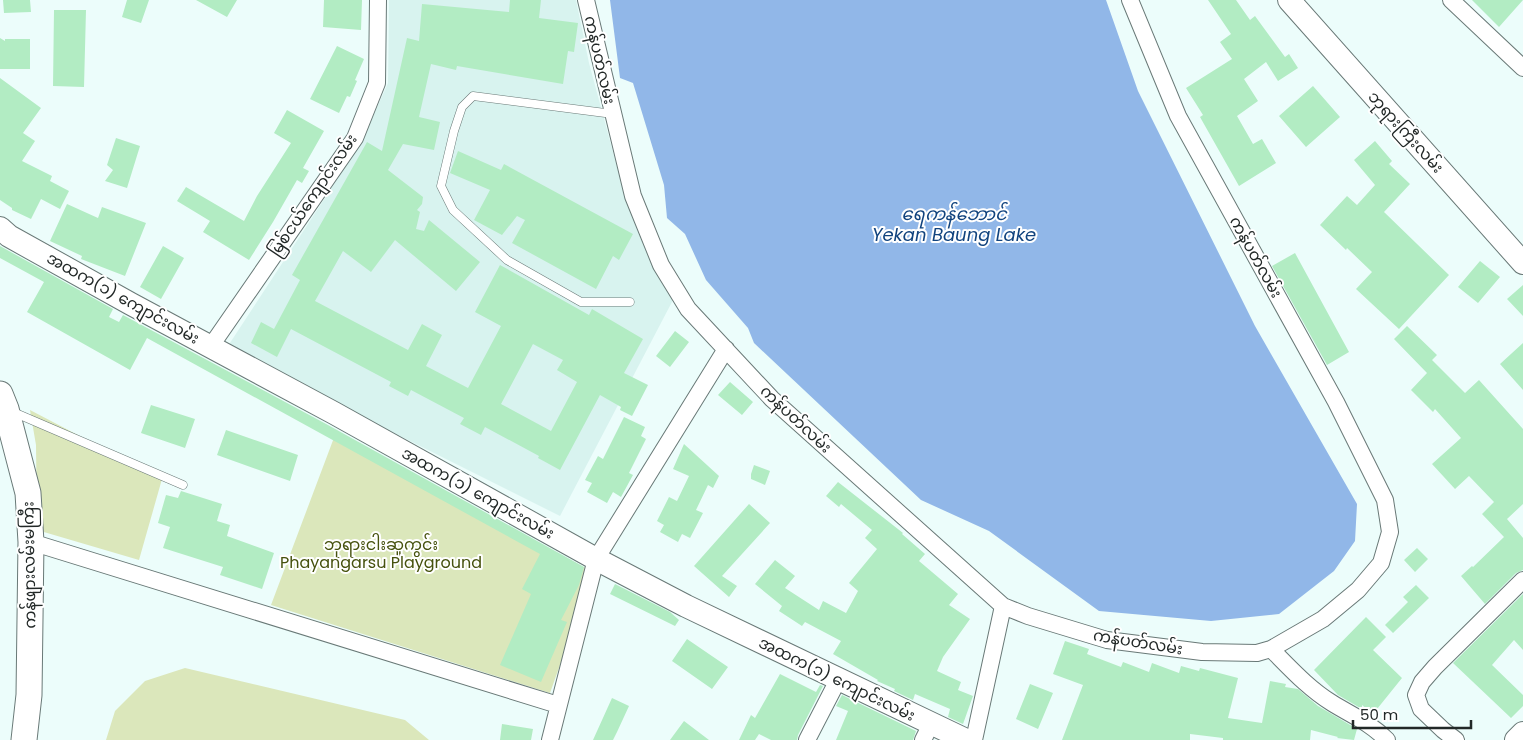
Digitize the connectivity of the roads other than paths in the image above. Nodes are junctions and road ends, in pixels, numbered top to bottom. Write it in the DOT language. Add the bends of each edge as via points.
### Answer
graph roads {
  1 [pos="378,0"];
  2 [pos="586,0"];
  3 [pos="1130,0"];
  4 [pos="1289,0"];
  5 [pos="1451,0"];
  6 [pos="1523,68"];
  7 [pos="613,114"];
  8 [pos="0,228"];
  9 [pos="1523,263"];
  10 [pos="630,302"];
  11 [pos="211,346"];
  12 [pos="726,349"];
  13 [pos="3,401"];
  14 [pos="183,485"];
  15 [pos="31,542"];
  16 [pos="596,559"];
  17 [pos="1523,582"];
  18 [pos="1002,606"];
  19 [pos="1271,649"];
  20 [pos="838,680"];
  21 [pos="558,706"];
  22 [pos="927,732"];
  23 [pos="1523,733"];
  24 [pos="24,740"];
  25 [pos="550,740"];
  26 [pos="807,740"];
  27 [pos="966,740"];
  28 [pos="974,740"];
  29 [pos="1387,740"];
  30 [pos="1456,740"];
  31 [pos="1516,740"];
  1 -- 11 [label="street, မြစ်ငယ်ကျောင်းလမ်း" via="377,83 355,138"];
  2 -- 7 [label="street, ကန်ပတ်လမ်း"];
  3 -- 19 [label="street, ကန်ပတ်လမ်း" via="1178,116 1336,402 1385,500 1390,532 1381,564 1358,590 1323,619"];
  4 -- 9 [label="main road, ဘုရားကြီးလမ်း"];
  5 -- 6 [label="street"];
  7 -- 10 [label="lane" via="473,96 462,107 441,186 453,210 508,260 581,302"];
  7 -- 12 [label="street, ကန်ပတ်လမ်း" via="633,196 661,264 688,309"];
  8 -- 11 [label="main road, အထက(၁) ကျောင်းလမ်း" via="9,236"];
  11 -- 16 [label="main road, အထက(၁) ကျောင်းလမ်း"];
  12 -- 16 [label="street"];
  12 -- 18 [label="street, ကန်ပတ်လမ်း" via="772,398"];
  13 -- 14 [label="lane"];
  13 -- 15 [label="main road, ကန်ဖျားလမ်းမကြီး" via="28,493"];
  15 -- 21 [label="street"];
  15 -- 24 [label="main road, ကန်ဖျားလမ်းမကြီး" via="29,695"];
  16 -- 20 [label="main road, အထက(၁) ကျောင်းလမ်း"];
  16 -- 21 [label="street"];
  17 -- 30 [label="street" via="1435,667 1416,695 1421,709"];
  18 -- 19 [label="street, ကန်ပတ်လမ်း" via="1107,640 1202,652 1258,653"];
  18 -- 28 [label="street"];
  19 -- 29 [label="street" via="1309,686 1376,729"];
  20 -- 22 [label="main road, အထက(၁) ကျောင်းလမ်း"];
  20 -- 26 [label="street"];
  21 -- 25 [label="street"];
  22 -- 27 [label="main road, အထက(၁) ကျောင်းလမ်း"];
  23 -- 31 [label="main road"];
}
